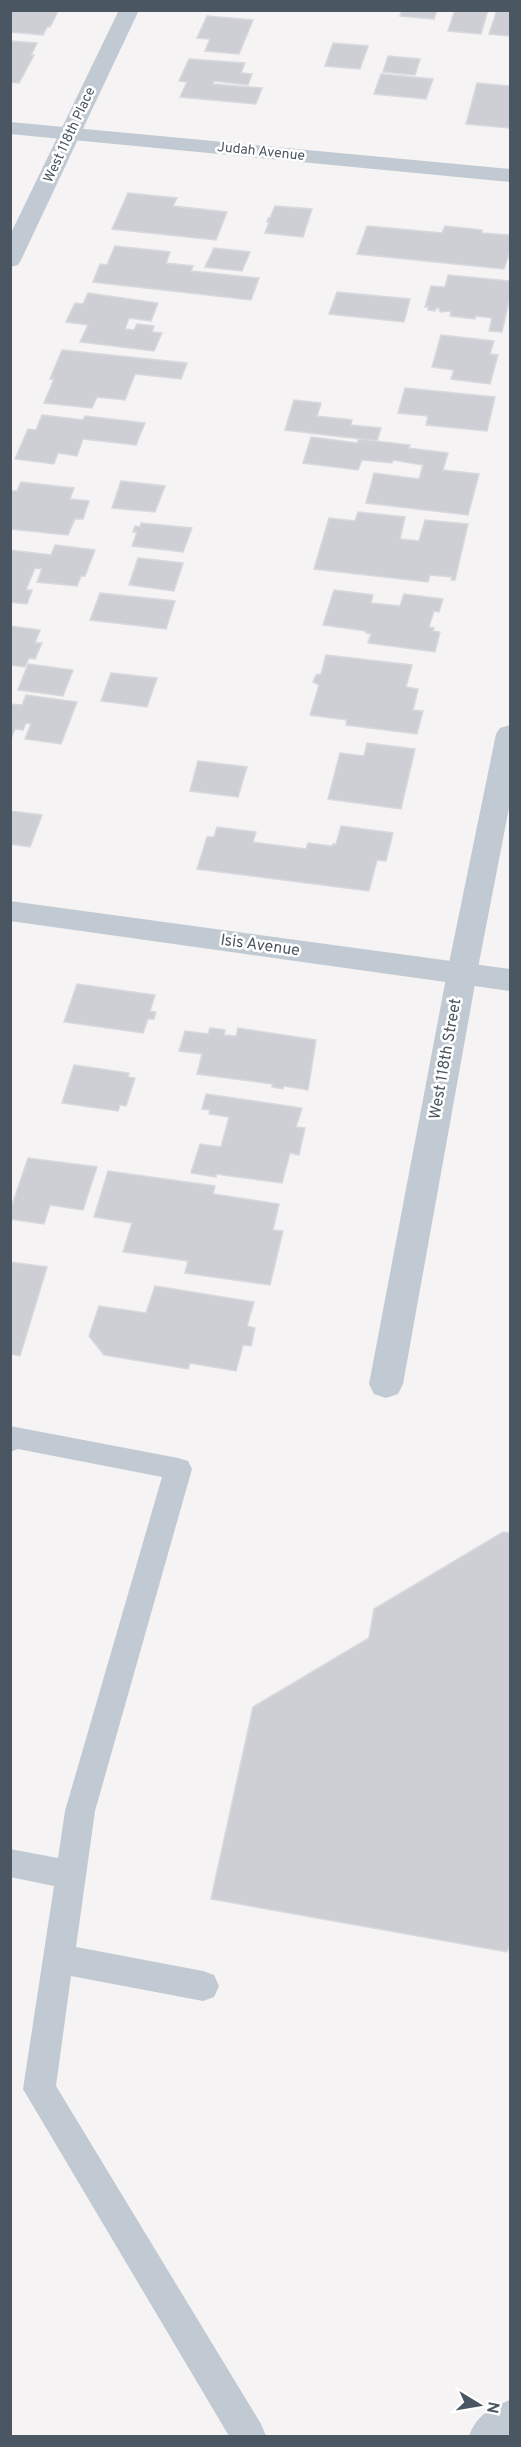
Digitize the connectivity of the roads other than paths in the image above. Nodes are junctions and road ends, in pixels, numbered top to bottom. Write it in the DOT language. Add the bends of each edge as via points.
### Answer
graph roads {
  1 [pos="129,10"];
  2 [pos="10,128"];
  3 [pos="71,134"];
  4 [pos="510,176"];
  5 [pos="10,260"];
  6 [pos="510,734"];
  7 [pos="10,911"];
  8 [pos="462,973"];
  9 [pos="510,980"];
  10 [pos="386,1384"];
  11 [pos="10,1441"];
  12 [pos="10,1863"];
  13 [pos="70,1875"];
  14 [pos="58,1959"];
  15 [pos="203,1986"];
  16 [pos="510,2422"];
  17 [pos="249,2436"];
  18 [pos="492,2436"];
  1 -- 3 [label="street, West 118th Place"];
  2 -- 3 [label="street, Judah Avenue"];
  3 -- 4 [label="street, Judah Avenue"];
  3 -- 5 [label="street, West 118th Place"];
  6 -- 8 [label="street, West 118th Street"];
  7 -- 8 [label="street, Isis Avenue"];
  8 -- 9 [label="street, Isis Avenue"];
  8 -- 10 [label="street, West 118th Street"];
  11 -- 13 [label="lane" via="12,1437 178,1469 80,1811"];
  12 -- 13 [label="lane"];
  13 -- 14 [label="lane"];
  14 -- 15 [label="lane"];
  14 -- 17 [label="lane" via="39,2089"];
  16 -- 18 [label="street"];
}
